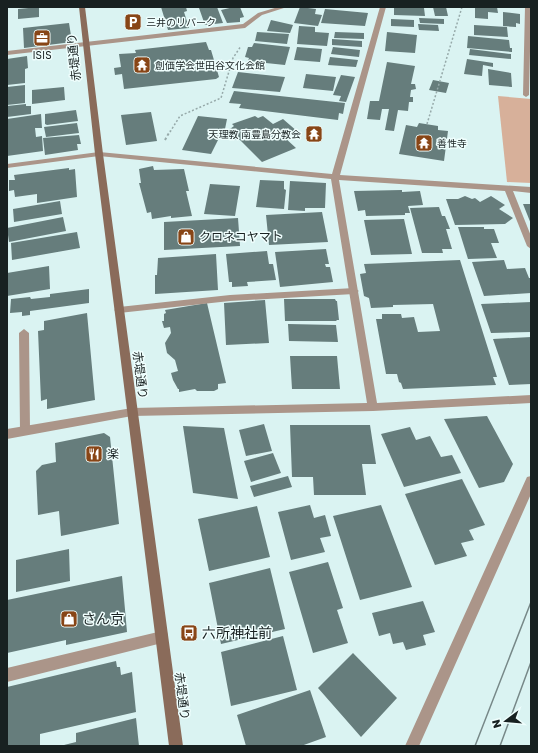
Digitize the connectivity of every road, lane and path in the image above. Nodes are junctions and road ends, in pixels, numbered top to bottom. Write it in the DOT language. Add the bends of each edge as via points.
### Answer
graph roads {
  1 [pos="82,7"];
  2 [pos="284,7"];
  3 [pos="383,7"];
  4 [pos="462,7"];
  5 [pos="528,7"];
  6 [pos="86,44"];
  7 [pos="242,46"];
  8 [pos="7,53"];
  9 [pos="526,95"];
  10 [pos="427,124"];
  11 [pos="99,154"];
  12 [pos="160,160"];
  13 [pos="7,166"];
  14 [pos="335,177"];
  15 [pos="508,189"];
  16 [pos="531,190"];
  17 [pos="531,246"];
  18 [pos="354,291"];
  19 [pos="119,310"];
  20 [pos="24,333"];
  21 [pos="531,399"];
  22 [pos="373,407"];
  23 [pos="132,412"];
  24 [pos="25,431"];
  25 [pos="7,434"];
  26 [pos="531,481"];
  27 [pos="162,637"];
  28 [pos="7,675"];
  29 [pos="176,746"];
  30 [pos="412,746"];
  1 -- 6 [label="main road, 赤堤通り"];
  2 -- 6 [label="street" via="260,14 245,26"];
  3 -- 14 [label="street"];
  4 -- 10 [label="path"];
  5 -- 9 [label="street"];
  6 -- 8 [label="street"];
  6 -- 11 [label="main road, 赤堤通り"];
  7 -- 12 [label="path" via="233,58 221,98 180,116 166,137"];
  11 -- 12 [label="street"];
  11 -- 13 [label="street"];
  11 -- 19 [label="main road, 赤堤通り"];
  12 -- 14 [label="street"];
  14 -- 15 [label="street"];
  14 -- 18 [label="street"];
  15 -- 16 [label="street"];
  15 -- 17 [label="street"];
  18 -- 19 [label="street" via="230,298"];
  18 -- 22 [label="street"];
  19 -- 23 [label="main road, 赤堤通り"];
  20 -- 24 [label="street"];
  21 -- 22 [label="street"];
  22 -- 23 [label="street"];
  23 -- 24 [label="street"];
  23 -- 27 [label="main road, 赤堤通り"];
  24 -- 25 [label="street"];
  26 -- 30 [label="street"];
  27 -- 28 [label="street"];
  27 -- 29 [label="main road, 赤堤通り"];
}
